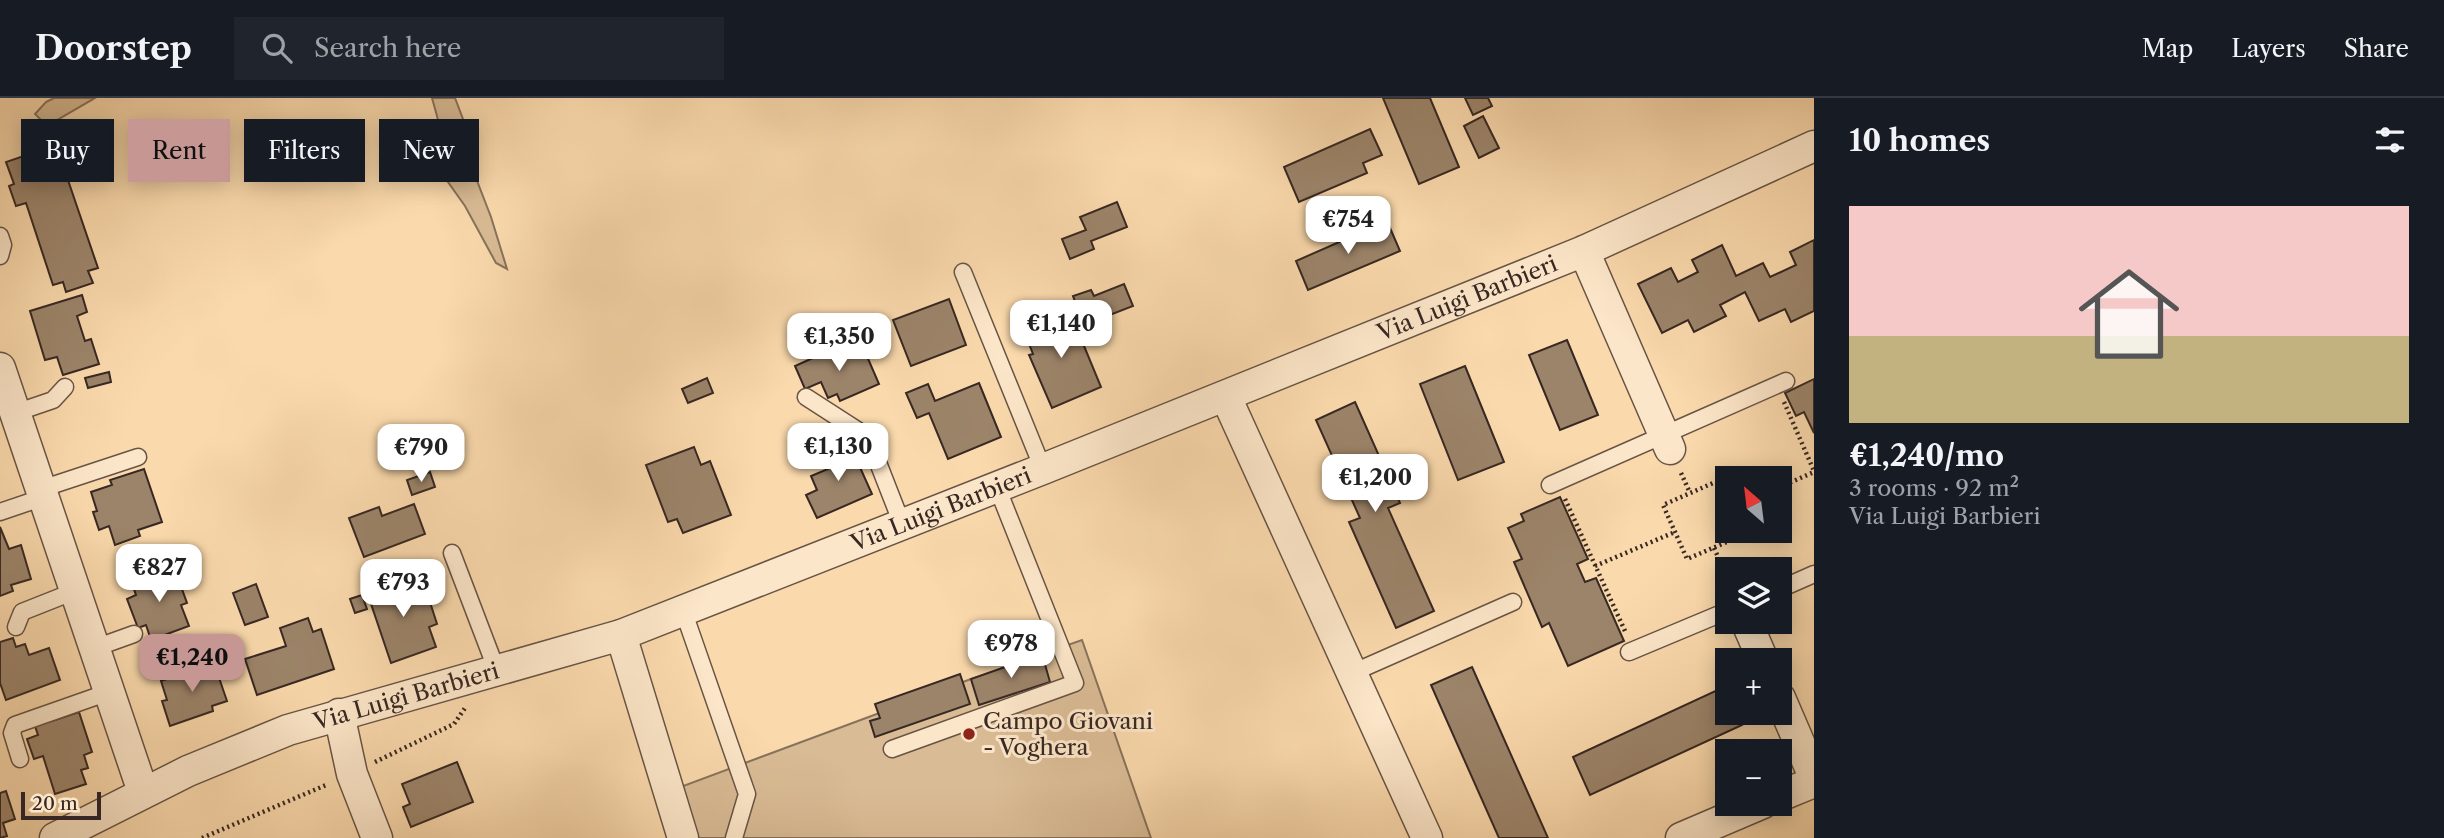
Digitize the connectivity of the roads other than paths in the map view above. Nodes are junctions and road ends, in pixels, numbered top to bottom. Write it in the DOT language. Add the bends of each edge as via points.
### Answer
graph roads {
  1 [pos="1814,146"];
  2 [pos="0,236"];
  3 [pos="1584,251"];
  4 [pos="0,256"];
  5 [pos="963,272"];
  6 [pos="0,368"];
  7 [pos="1781,384"];
  8 [pos="65,387"];
  9 [pos="806,397"];
  10 [pos="1226,397"];
  11 [pos="15,413"];
  12 [pos="1667,442"];
  13 [pos="138,457"];
  14 [pos="1043,469"];
  15 [pos="1554,484"];
  16 [pos="997,487"];
  17 [pos="42,493"];
  18 [pos="0,512"];
  19 [pos="902,524"];
  20 [pos="452,553"];
  21 [pos="1814,575"];
  22 [pos="1792,584"];
  23 [pos="75,590"];
  24 [pos="1513,602"];
  25 [pos="683,610"];
  26 [pos="1715,616"];
  27 [pos="16,627"];
  28 [pos="134,635"];
  29 [pos="621,635"];
  30 [pos="95,648"];
  31 [pos="1631,651"];
  32 [pos="498,671"];
  33 [pos="1352,673"];
  34 [pos="109,692"];
  35 [pos="339,714"];
  36 [pos="1791,725"];
  37 [pos="892,749"];
  38 [pos="20,759"];
  39 [pos="1814,779"];
  40 [pos="1792,790"];
  41 [pos="144,792"];
  42 [pos="1741,816"];
  43 [pos="1715,832"];
  44 [pos="55,838"];
  45 [pos="377,838"];
  46 [pos="683,838"];
  47 [pos="734,838"];
  48 [pos="1427,838"];
  49 [pos="1681,838"];
  1 -- 3 [label="street, Via Luigi Barbieri"];
  2 -- 4 [label="lane"];
  3 -- 10 [label="street, Via Luigi Barbieri"];
  3 -- 12 [label="street"];
  5 -- 14 [label="lane"];
  6 -- 11 [label="street"];
  7 -- 12 [label="lane"];
  8 -- 11 [label="lane" via="52,400"];
  9 -- 19 [label="lane" via="868,437"];
  10 -- 14 [label="street, Via Luigi Barbieri"];
  10 -- 33 [label="street"];
  11 -- 17 [label="street"];
  12 -- 15 [label="lane"];
  13 -- 17 [label="lane"];
  14 -- 16 [label="street, Via Luigi Barbieri"];
  16 -- 19 [label="street, Via Luigi Barbieri"];
  16 -- 37 [label="lane" via="1075,683"];
  17 -- 18 [label="lane"];
  17 -- 23 [label="street"];
  19 -- 25 [label="street, Via Luigi Barbieri"];
  20 -- 32 [label="lane"];
  21 -- 22 [label="lane"];
  23 -- 27 [label="lane" via="22,612"];
  23 -- 30 [label="street"];
  24 -- 33 [label="lane"];
  25 -- 29 [label="street, Via Luigi Barbieri"];
  25 -- 47 [label="lane" via="747,794"];
  26 -- 31 [label="lane"];
  28 -- 30 [label="lane"];
  29 -- 32 [label="street, Via Luigi Barbieri"];
  29 -- 46 [label="street"];
  30 -- 34 [label="street"];
  32 -- 35 [label="street, Via Luigi Barbieri"];
  33 -- 48 [label="street"];
  34 -- 38 [label="lane" via="15,725 12,733"];
  34 -- 41 [label="street"];
  35 -- 41 [label="street, Via Luigi Barbieri" via="288,730"];
  35 -- 45 [label="street" via="352,774"];
  36 -- 39 [label="street"];
  39 -- 40 [label="street"];
  41 -- 44 [label="street, Via Luigi Barbieri"];
  42 -- 43 [label="street"];
  43 -- 49 [label="street"];
}
